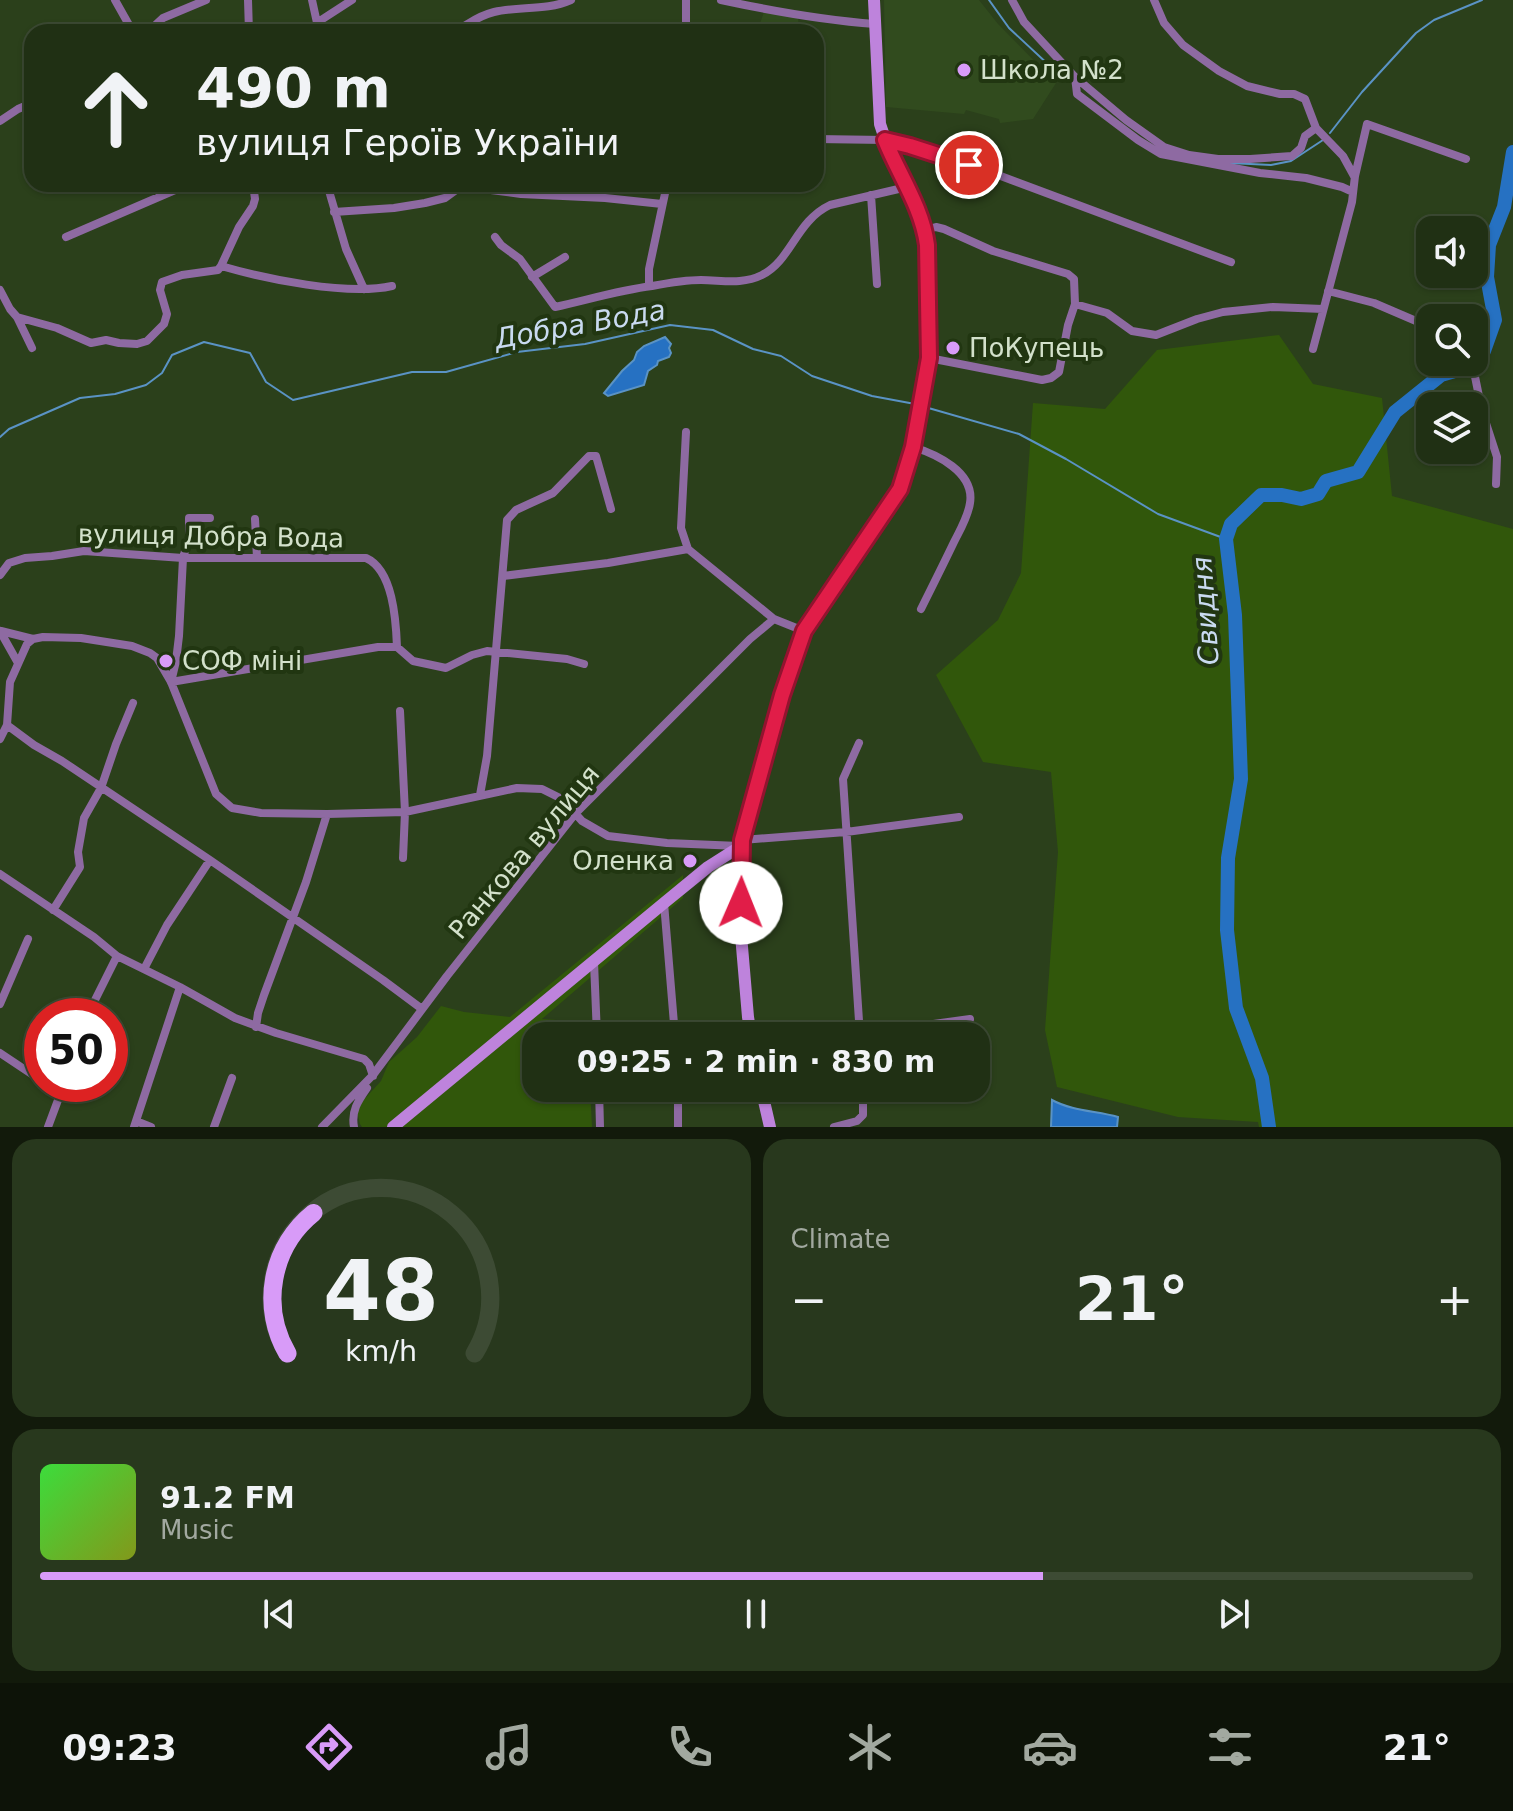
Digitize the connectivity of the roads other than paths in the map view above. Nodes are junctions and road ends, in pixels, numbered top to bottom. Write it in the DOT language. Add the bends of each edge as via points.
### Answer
graph roads {
  1 [pos="115,0"];
  2 [pos="206,0"];
  3 [pos="248,0"];
  4 [pos="312,0"];
  5 [pos="352,0"];
  6 [pos="571,0"];
  7 [pos="686,0"];
  8 [pos="721,0"];
  9 [pos="874,0"];
  10 [pos="1012,0"];
  11 [pos="1154,0"];
  12 [pos="128,24"];
  13 [pos="157,24"];
  14 [pos="249,24"];
  15 [pos="318,24"];
  16 [pos="323,24"];
  17 [pos="467,24"];
  18 [pos="686,24"];
  19 [pos="875,24"];
  20 [pos="24,106"];
  21 [pos="0,121"];
  22 [pos="1316,128"];
  23 [pos="824,139"];
  24 [pos="885,140"];
  25 [pos="1193,158"];
  26 [pos="1466,159"];
  27 [pos="1355,176"];
  28 [pos="907,187"];
  29 [pos="159,192"];
  30 [pos="170,192"];
  31 [pos="254,192"];
  32 [pos="329,192"];
  33 [pos="453,192"];
  34 [pos="510,192"];
  35 [pos="547,192"];
  36 [pos="665,192"];
  37 [pos="1353,192"];
  38 [pos="871,195"];
  39 [pos="160,196"];
  40 [pos="547,196"];
  41 [pos="662,204"];
  42 [pos="334,212"];
  43 [pos="925,230"];
  44 [pos="66,237"];
  45 [pos="495,237"];
  46 [pos="565,257"];
  47 [pos="1231,262"];
  48 [pos="221,266"];
  49 [pos="532,277"];
  50 [pos="877,284"];
  51 [pos="392,286"];
  52 [pos="649,286"];
  53 [pos="364,289"];
  54 [pos="0,290"];
  55 [pos="1328,291"];
  56 [pos="1075,304"];
  57 [pos="1323,309"];
  58 [pos="17,317"];
  59 [pos="1416,321"];
  60 [pos="32,348"];
  61 [pos="1313,349"];
  62 [pos="929,358"];
  63 [pos="1475,376"];
  64 [pos="686,432"];
  65 [pos="913,447"];
  66 [pos="1496,484"];
  67 [pos="611,509"];
  68 [pos="210,518"];
  69 [pos="255,519"];
  70 [pos="688,549"];
  71 [pos="183,558"];
  72 [pos="257,558"];
  73 [pos="0,575"];
  74 [pos="503,576"];
  75 [pos="921,609"];
  76 [pos="774,619"];
  77 [pos="0,631"];
  78 [pos="804,631"];
  79 [pos="33,639"];
  80 [pos="397,647"];
  81 [pos="497,652"];
  82 [pos="18,663"];
  83 [pos="584,664"];
  84 [pos="171,682"];
  85 [pos="133,703"];
  86 [pos="400,711"];
  87 [pos="7,725"];
  88 [pos="0,739"];
  89 [pos="859,743"];
  90 [pos="101,788"];
  91 [pos="480,795"];
  92 [pos="405,812"];
  93 [pos="327,814"];
  94 [pos="575,814"];
  95 [pos="959,817"];
  96 [pos="846,832"];
  97 [pos="742,843"];
  98 [pos="403,858"];
  99 [pos="210,860"];
  100 [pos="0,874"];
  101 [pos="664,903"];
  102 [pos="53,910"];
  103 [pos="293,917"];
  104 [pos="28,939"];
  105 [pos="117,956"];
  106 [pos="594,962"];
  107 [pos="144,969"];
  108 [pos="180,987"];
  109 [pos="96,998"];
  110 [pos="0,1004"];
  111 [pos="422,1009"];
  112 [pos="970,1019"];
  113 [pos="596,1022"];
  114 [pos="674,1022"];
  115 [pos="749,1022"];
  116 [pos="859,1022"];
  117 [pos="949,1022"];
  118 [pos="256,1027"];
  119 [pos="0,1053"];
  120 [pos="24,1069"];
  121 [pos="373,1075"];
  122 [pos="232,1078"];
  123 [pos="57,1102"];
  124 [pos="599,1102"];
  125 [pos="678,1102"];
  126 [pos="764,1102"];
  127 [pos="863,1102"];
  128 [pos="135,1124"];
  129 [pos="48,1127"];
  130 [pos="151,1127"];
  131 [pos="214,1127"];
  132 [pos="322,1127"];
  133 [pos="354,1127"];
  134 [pos="393,1127"];
  135 [pos="600,1127"];
  136 [pos="678,1127"];
  137 [pos="770,1127"];
  138 [pos="834,1127"];
  1 -- 12 [label="street"];
  2 -- 13 [label="street"];
  3 -- 14 [label="street"];
  4 -- 15 [label="street"];
  5 -- 16 [label="street"];
  6 -- 17 [label="street" via="539,9 497,11"];
  7 -- 18 [label="street"];
  8 -- 19 [label="street"];
  9 -- 19 [label="main road"];
  10 -- 25 [label="street" via="1024,22 1075,77 1164,147"];
  11 -- 22 [label="street" via="1164,23 1183,45 1247,86 1305,99"];
  19 -- 24 [label="main road"];
  20 -- 21 [label="street"];
  22 -- 25 [label="street" via="1292,156"];
  22 -- 27 [label="street"];
  23 -- 24 [label="street"];
  24 -- 28 [label="main road"];
  24 -- 47 [label="street" via="998,175"];
  25 -- 37 [label="street"];
  26 -- 27 [label="street" via="1367,124"];
  27 -- 37 [label="street"];
  28 -- 38 [label="street"];
  28 -- 43 [label="main road"];
  29 -- 39 [label="street"];
  30 -- 39 [label="street"];
  31 -- 48 [label="street" via="253,206"];
  32 -- 42 [label="street"];
  33 -- 42 [label="street" via="425,203"];
  34 -- 40 [label="street"];
  35 -- 40 [label="street"];
  36 -- 41 [label="street"];
  37 -- 55 [label="street"];
  38 -- 50 [label="street"];
  38 -- 52 [label="street" via="821,209 775,268 760,277"];
  39 -- 44 [label="street"];
  40 -- 41 [label="street"];
  41 -- 52 [label="street"];
  42 -- 53 [label="street"];
  43 -- 56 [label="street" via="944,229 1068,274 1074,279"];
  43 -- 62 [label="main road"];
  45 -- 49 [label="street"];
  46 -- 49 [label="street"];
  48 -- 53 [label="street"];
  48 -- 58 [label="street" via="162,282 164,324 137,344 91,343"];
  49 -- 52 [label="street" via="555,307"];
  51 -- 53 [label="street"];
  54 -- 58 [label="street"];
  55 -- 57 [label="street"];
  55 -- 59 [label="street"];
  56 -- 57 [label="street" via="1107,313 1132,331 1156,335 1223,312"];
  56 -- 62 [label="street" via="1059,372 1051,378"];
  57 -- 61 [label="street"];
  58 -- 60 [label="street"];
  62 -- 65 [label="main road"];
  63 -- 66 [label="street" via="1497,457"];
  64 -- 70 [label="street" via="681,528"];
  65 -- 75 [label="street" via="933,453 956,470 971,494 967,514"];
  65 -- 78 [label="main road" via="900,489"];
  67 -- 74 [label="street" via="596,456 589,456 553,493 510,514"];
  68 -- 71 [label="street" via="189,518"];
  69 -- 72 [label="street"];
  70 -- 74 [label="street"];
  70 -- 76 [label="street"];
  71 -- 72 [label="street, вулиця Добра Вода"];
  71 -- 73 [label="street, вулиця Добра Вода" via="84,551 25,558 9,563"];
  71 -- 84 [label="street"];
  72 -- 80 [label="street, вулиця Добра Вода" via="374,561 387,584"];
  74 -- 81 [label="street"];
  76 -- 78 [label="street"];
  76 -- 94 [label="street, Ранкова вулиця"];
  77 -- 79 [label="street"];
  77 -- 82 [label="street"];
  78 -- 97 [label="main road"];
  79 -- 82 [label="street"];
  79 -- 84 [label="street" via="58,636 132,646 157,658"];
  80 -- 81 [label="street" via="413,661 446,668 472,655"];
  80 -- 84 [label="street"];
  81 -- 83 [label="street"];
  81 -- 91 [label="street"];
  82 -- 87 [label="street" via="10,682"];
  84 -- 93 [label="street" via="216,794 232,808"];
  85 -- 90 [label="street"];
  86 -- 92 [label="street"];
  87 -- 88 [label="street"];
  87 -- 90 [label="street"];
  89 -- 96 [label="street" via="843,779"];
  90 -- 99 [label="street"];
  90 -- 102 [label="street" via="84,818 80,867"];
  91 -- 92 [label="street"];
  91 -- 94 [label="street" via="542,789 562,799"];
  92 -- 93 [label="street"];
  92 -- 98 [label="street"];
  93 -- 103 [label="street"];
  94 -- 97 [label="street" via="608,836"];
  94 -- 111 [label="street, Ранкова вулиця"];
  95 -- 96 [label="street"];
  96 -- 97 [label="street"];
  96 -- 116 [label="street"];
  97 -- 101 [label="main road"];
  97 -- 115 [label="main road" via="741,935"];
  99 -- 103 [label="street"];
  99 -- 107 [label="street"];
  100 -- 102 [label="street"];
  101 -- 106 [label="main road"];
  101 -- 114 [label="street"];
  102 -- 105 [label="street"];
  103 -- 111 [label="street"];
  103 -- 118 [label="street"];
  104 -- 110 [label="street"];
  105 -- 107 [label="street"];
  105 -- 109 [label="street"];
  106 -- 113 [label="street"];
  106 -- 134 [label="main road"];
  107 -- 108 [label="street"];
  108 -- 118 [label="street"];
  108 -- 128 [label="street"];
  111 -- 121 [label="street, Ранкова вулиця"];
  112 -- 117 [label="street"];
  118 -- 121 [label="street" via="364,1059"];
  119 -- 120 [label="street"];
  121 -- 132 [label="street, Ранкова вулиця"];
  121 -- 133 [label="street" via="354,1107"];
  122 -- 131 [label="street"];
  123 -- 129 [label="street"];
  124 -- 135 [label="street"];
  125 -- 136 [label="street"];
  126 -- 137 [label="main road"];
  127 -- 138 [label="street" via="857,1121"];
  128 -- 130 [label="street"];
}
